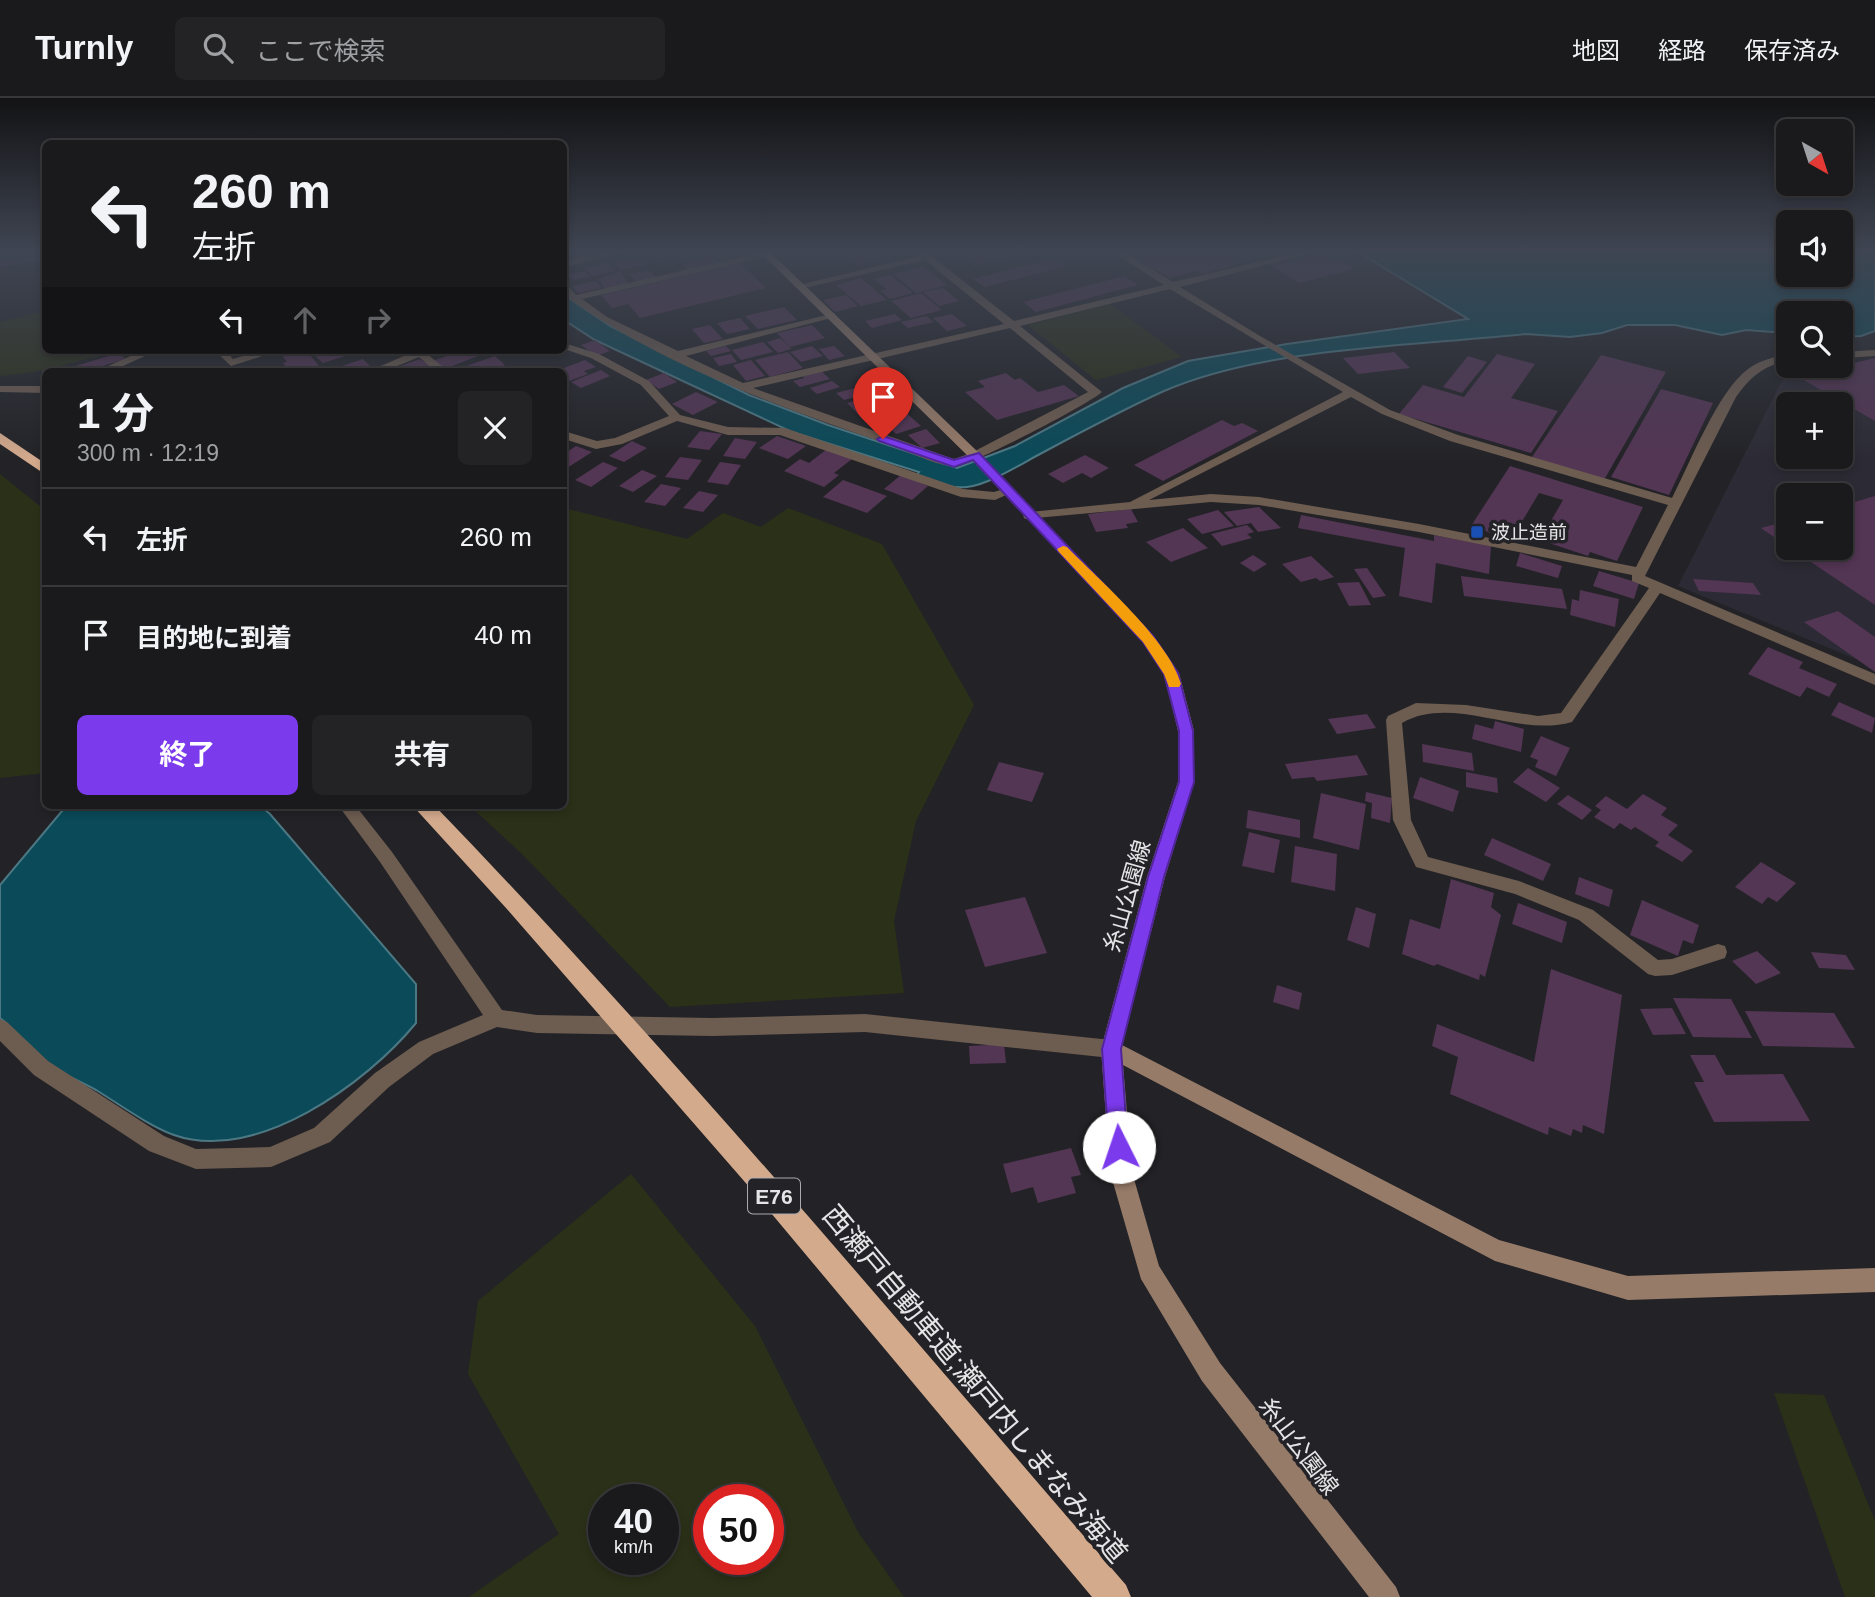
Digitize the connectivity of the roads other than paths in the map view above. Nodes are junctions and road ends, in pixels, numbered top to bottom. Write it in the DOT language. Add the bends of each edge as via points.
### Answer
graph roads {
  1 [pos="607,321"];
  2 [pos="808,321"];
  3 [pos="837,321"];
  4 [pos="1004,321"];
  5 [pos="1025,321"];
  6 [pos="1230,321"];
  7 [pos="1009,325"];
  8 [pos="567,347"];
  9 [pos="1875,353"];
  10 [pos="143,354"];
  11 [pos="223,354"];
  12 [pos="262,354"];
  13 [pos="416,354"];
  14 [pos="426,354"];
  15 [pos="1853,354"];
  16 [pos="676,355"];
  17 [pos="874,356"];
  18 [pos="1776,360"];
  19 [pos="110,368"];
  20 [pos="382,368"];
  21 [pos="439,368"];
  22 [pos="742,387"];
  23 [pos="0,389"];
  24 [pos="1351,392"];
  25 [pos="42,393"];
  26 [pos="676,418"];
  27 [pos="567,436"];
  28 [pos="0,437"];
  29 [pos="975,456"];
  30 [pos="42,468"];
  31 [pos="1007,492"];
  32 [pos="1674,503"];
  33 [pos="1127,506"];
  34 [pos="1030,516"];
  35 [pos="1639,572"];
  36 [pos="1658,586"];
  37 [pos="1875,680"];
  38 [pos="349,809"];
  39 [pos="426,809"];
  40 [pos="1718,952"];
  41 [pos="496,1017"];
  42 [pos="0,1028"];
  43 [pos="1111,1049"];
  44 [pos="1875,1280"];
  45 [pos="1114,1597"];
  46 [pos="1386,1597"];
  1 -- 16 [label="street"];
  2 -- 16 [label="street"];
  3 -- 17 [label="main road, 糸山公園線"];
  4 -- 7 [label="street"];
  5 -- 7 [label="street"];
  6 -- 24 [label="street"];
  7 -- 17 [label="street"];
  7 -- 29 [label="street" via="1096,392"];
  8 -- 26 [label="street" via="595,356 645,383"];
  9 -- 15 [label="street"];
  10 -- 19 [label="street"];
  11 -- 12 [label="street" via="231,363"];
  13 -- 20 [label="street"];
  14 -- 21 [label="street"];
  16 -- 22 [label="street"];
  17 -- 22 [label="street"];
  17 -- 29 [label="main road, 糸山公園線"];
  18 -- 32 [label="street" via="1746,373"];
  22 -- 29 [label="street" via="954,463"];
  23 -- 25 [label="street"];
  24 -- 32 [label="street" via="1387,412 1454,438"];
  24 -- 33 [label="street"];
  26 -- 27 [label="street" via="596,445"];
  26 -- 31 [label="street" via="728,431 781,431 961,493 995,496"];
  28 -- 30 [label="highway"];
  29 -- 31 [label="main road, 糸山公園線"];
  31 -- 34 [label="main road, 糸山公園線"];
  32 -- 35 [label="street"];
  33 -- 34 [label="street"];
  33 -- 35 [label="street" via="1211,498 1259,501"];
  34 -- 43 [label="main road, 糸山公園線" via="1148,639 1171,673 1186,731 1186,782"];
  35 -- 36 [label="street" via="1637,578"];
  36 -- 37 [label="street"];
  36 -- 40 [label="street" via="1566,718 1538,722 1466,710 1416,708 1394,720 1402,820 1423,862 1519,888 1586,915 1655,968"];
  38 -- 41 [label="street"];
  39 -- 45 [label="highway, 西瀬戸自動車道;瀬戸内しまなみ海道 / E76" via="760,1180"];
  41 -- 42 [label="street" via="426,1048 382,1080 322,1135 271,1157 209,1159 196,1159 157,1144 41,1068"];
  41 -- 43 [label="street" via="537,1024 712,1027 865,1023"];
  43 -- 44 [label="main road" via="1495,1250 1628,1288"];
  43 -- 46 [label="main road, 糸山公園線" via="1121,1172 1149,1271 1211,1372"];
}
